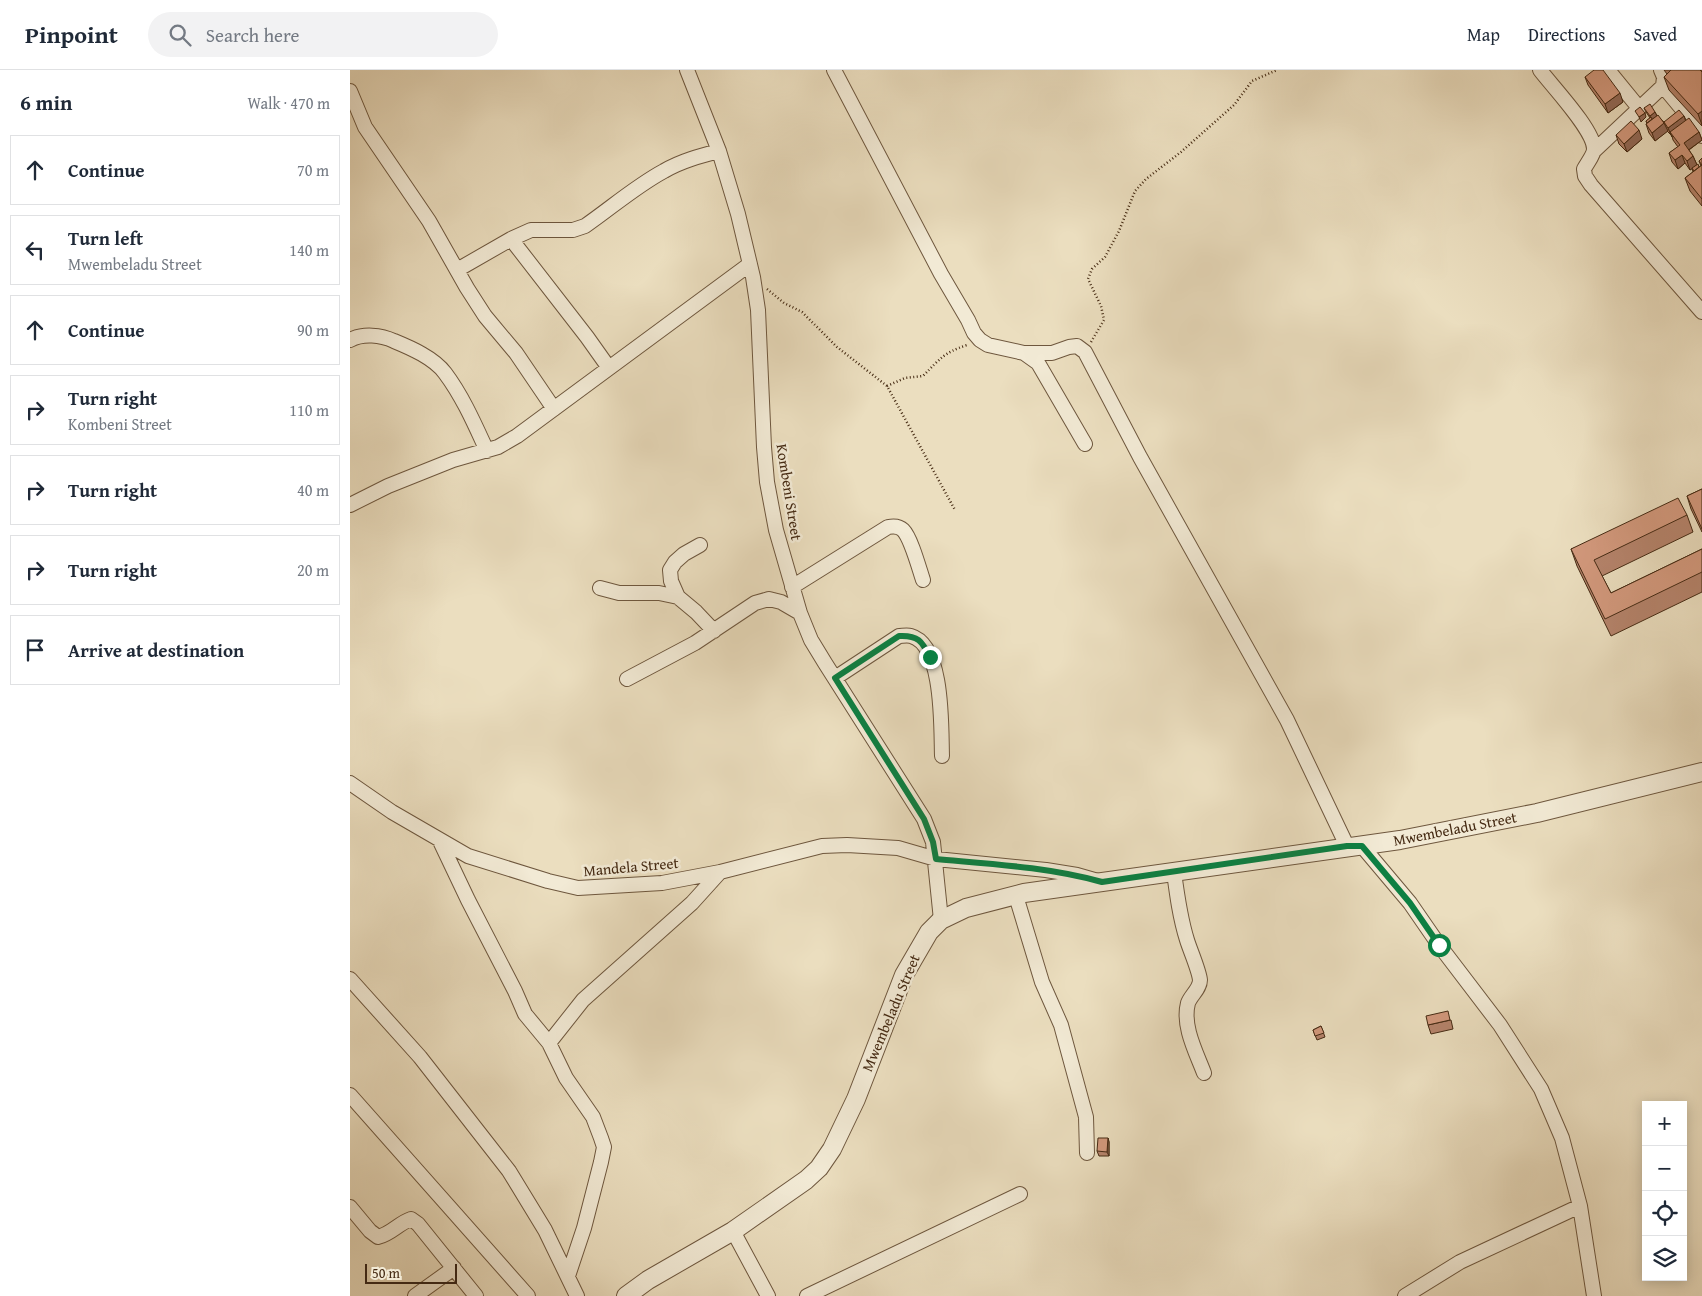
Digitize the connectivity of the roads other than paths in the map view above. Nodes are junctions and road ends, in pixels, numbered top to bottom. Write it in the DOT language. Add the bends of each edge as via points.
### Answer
graph roads {
  1 [pos="834,70"];
  2 [pos="1540,70"];
  3 [pos="1608,70"];
  4 [pos="1661,70"];
  5 [pos="689,71"];
  6 [pos="1663,86"];
  7 [pos="350,91"];
  8 [pos="1639,108"];
  9 [pos="1702,136"];
  10 [pos="719,150"];
  11 [pos="1594,150"];
  12 [pos="511,238"];
  13 [pos="458,270"];
  14 [pos="752,271"];
  15 [pos="1702,312"];
  16 [pos="350,340"];
  17 [pos="1024,353"];
  18 [pos="609,368"];
  19 [pos="554,409"];
  20 [pos="1085,444"];
  21 [pos="487,451"];
  22 [pos="350,505"];
  23 [pos="700,545"];
  24 [pos="924,580"];
  25 [pos="792,587"];
  26 [pos="600,588"];
  27 [pos="678,597"];
  28 [pos="800,612"];
  29 [pos="714,631"];
  30 [pos="835,678"];
  31 [pos="627,679"];
  32 [pos="942,756"];
  33 [pos="1702,772"];
  34 [pos="350,783"];
  35 [pos="439,839"];
  36 [pos="1354,846"];
  37 [pos="936,859"];
  38 [pos="720,872"];
  39 [pos="1174,872"];
  40 [pos="1102,882"];
  41 [pos="1016,896"];
  42 [pos="941,920"];
  43 [pos="350,979"];
  44 [pos="549,1044"];
  45 [pos="1204,1073"];
  46 [pos="350,1095"];
  47 [pos="1086,1152"];
  48 [pos="1020,1194"];
  49 [pos="350,1206"];
  50 [pos="1580,1206"];
  51 [pos="733,1231"];
  52 [pos="454,1268"];
  53 [pos="568,1276"];
  54 [pos="415,1296"];
  55 [pos="476,1296"];
  56 [pos="528,1296"];
  57 [pos="577,1296"];
  58 [pos="626,1296"];
  59 [pos="768,1296"];
  60 [pos="807,1296"];
  61 [pos="1404,1296"];
  62 [pos="1594,1296"];
  1 -- 17 [label="street" via="974,334 988,345"];
  2 -- 11 [label="street" via="1580,120 1592,139"];
  3 -- 8 [label="street"];
  4 -- 6 [label="street"];
  5 -- 10 [label="street, Kombeni Street"];
  6 -- 8 [label="street"];
  6 -- 9 [label="street"];
  7 -- 13 [label="street" via="365,127"];
  8 -- 11 [label="street"];
  10 -- 12 [label="street" via="664,170 585,226 573,230 531,230"];
  10 -- 14 [label="street, Kombeni Street"];
  11 -- 15 [label="street" via="1584,169 1588,181"];
  12 -- 13 [label="street"];
  12 -- 18 [label="street"];
  13 -- 19 [label="street" via="485,316 516,353"];
  14 -- 18 [label="street"];
  14 -- 25 [label="street, Kombeni Street" via="758,310 767,482"];
  16 -- 21 [label="street" via="358,336 385,337 417,350 444,372 466,407"];
  17 -- 20 [label="street" via="1038,363"];
  17 -- 36 [label="street" via="1052,352 1077,346 1085,352"];
  18 -- 19 [label="street"];
  19 -- 21 [label="street" via="517,436"];
  21 -- 22 [label="street" via="453,460"];
  23 -- 27 [label="street" via="679,558 670,570"];
  24 -- 25 [label="street" via="910,542 903,530 895,526"];
  25 -- 28 [label="street, Kombeni Street"];
  26 -- 27 [label="street" via="619,593 659,593"];
  27 -- 29 [label="street"];
  28 -- 29 [label="street" via="781,602 755,603"];
  28 -- 30 [label="street, Kombeni Street" via="812,640"];
  29 -- 31 [label="street"];
  30 -- 32 [label="street" via="899,636 910,636 923,642 937,672"];
  30 -- 37 [label="street, Kombeni Street" via="924,819"];
  33 -- 36 [label="street, Mwembeladu Street" via="1537,813"];
  34 -- 35 [label="street, Mandela Street"];
  35 -- 38 [label="street, Mandela Street" via="468,856 578,888 662,883"];
  35 -- 44 [label="street" via="525,1014"];
  36 -- 39 [label="street, Mwembeladu Street"];
  36 -- 50 [label="street" via="1410,903 1500,1025 1541,1089 1562,1138"];
  37 -- 38 [label="street, Mandela Street" via="898,848 822,846"];
  37 -- 40 [label="street, Mandela Street" via="1046,870"];
  37 -- 42 [label="street, Kombeni Street"];
  38 -- 44 [label="street" via="692,903 583,1000"];
  39 -- 40 [label="street, Mwembeladu Street"];
  39 -- 45 [label="street" via="1180,913 1200,980 1189,1000 1187,1012 1190,1033"];
  40 -- 41 [label="street, Mwembeladu Street"];
  41 -- 42 [label="street, Mwembeladu Street" via="966,908"];
  41 -- 47 [label="street" via="1042,982 1061,1025 1086,1117"];
  42 -- 51 [label="street, Mwembeladu Street" via="928,932 904,975 856,1099 832,1149 806,1180"];
  43 -- 53 [label="street" via="420,1057 510,1171"];
  44 -- 53 [label="street" via="566,1078 593,1117 604,1147 584,1228"];
  46 -- 56 [label="street"];
  48 -- 60 [label="street"];
  49 -- 52 [label="street" via="378,1237 411,1219"];
  50 -- 61 [label="street" via="1460,1262"];
  50 -- 62 [label="street"];
  51 -- 58 [label="street, Mwembeladu Street"];
  51 -- 59 [label="street"];
  52 -- 54 [label="street"];
  52 -- 55 [label="street"];
  53 -- 57 [label="street"];
}
